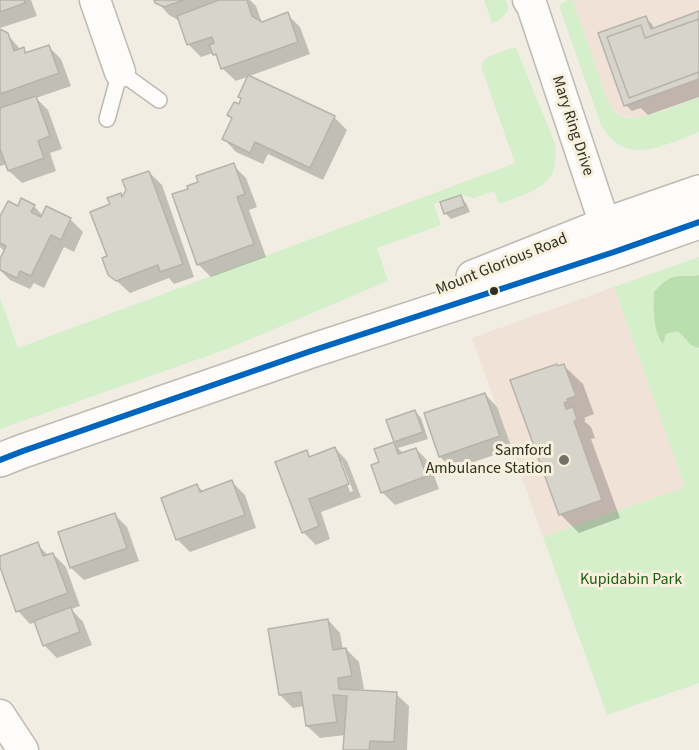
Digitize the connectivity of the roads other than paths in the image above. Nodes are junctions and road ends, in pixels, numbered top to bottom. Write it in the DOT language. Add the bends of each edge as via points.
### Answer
graph roads {
  1 [pos="95,0"];
  2 [pos="528,0"];
  3 [pos="120,72"];
  4 [pos="159,100"];
  5 [pos="107,119"];
  6 [pos="699,192"];
  7 [pos="699,222"];
  8 [pos="609,238"];
  9 [pos="0,460"];
  10 [pos="0,715"];
  11 [pos="23,750"];
  1 -- 3 [label="street"];
  2 -- 8 [label="street, Mary Ring Drive"];
  3 -- 4 [label="lane"];
  3 -- 5 [label="lane"];
  6 -- 8 [label="main road, Mount Glorious Road"];
  7 -- 8 [label="main road, Mount Glorious Road"];
  8 -- 9 [label="main road, Mount Glorious Road" via="435,292 311,351"];
  10 -- 11 [label="street"];
}
